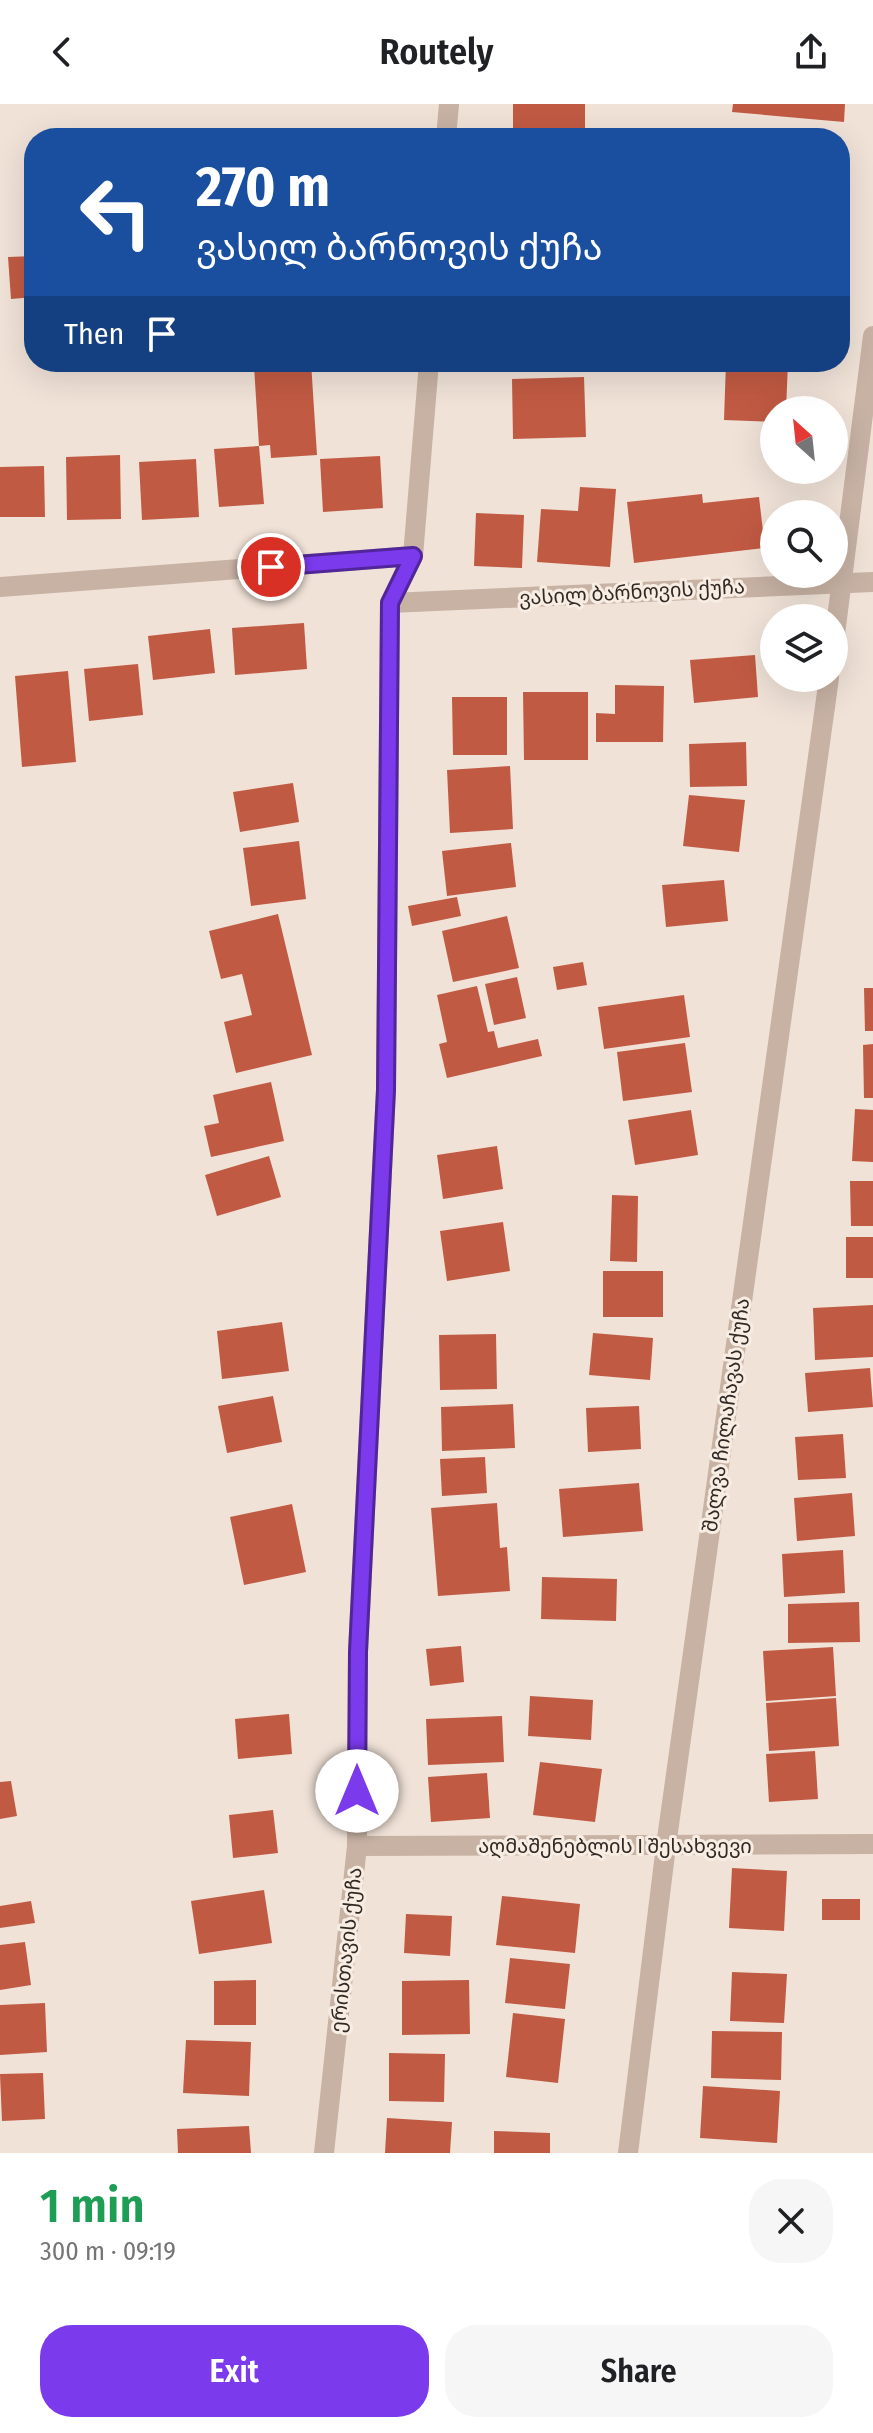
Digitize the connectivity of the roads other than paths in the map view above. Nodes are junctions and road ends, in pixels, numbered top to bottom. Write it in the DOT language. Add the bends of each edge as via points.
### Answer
graph roads {
  1 [pos="449,104"];
  2 [pos="447,128"];
  3 [pos="873,336"];
  4 [pos="428,372"];
  5 [pos="848,534"];
  6 [pos="413,556"];
  7 [pos="848,582"];
  8 [pos="873,582"];
  9 [pos="760,586"];
  10 [pos="0,587"];
  11 [pos="390,603"];
  12 [pos="827,692"];
  13 [pos="873,1844"];
  14 [pos="357,1846"];
  15 [pos="666,1846"];
  16 [pos="324,2153"];
  17 [pos="628,2153"];
  1 -- 2 [label="street"];
  3 -- 5 [label="street"];
  4 -- 6 [label="street, ერისთავის ქუჩა"];
  6 -- 10 [label="street"];
  6 -- 11 [label="street, ერისთავის ქუჩა"];
  7 -- 8 [label="street, ვასილ ბარნოვის ქუჩა"];
  9 -- 11 [label="street, ვასილ ბარნოვის ქუჩა"];
  11 -- 14 [label="street, ერისთავის ქუჩა" via="386,1090 358,1652"];
  12 -- 15 [label="street, შალვა ჩილაჩავას ქუჩა"];
  13 -- 15 [label="street, აღმაშენებლის I შესახვევი"];
  14 -- 15 [label="street, აღმაშენებლის I შესახვევი"];
  14 -- 16 [label="street, ერისთავის ქუჩა"];
  15 -- 17 [label="street, შალვა ჩილაჩავას ქუჩა"];
}
